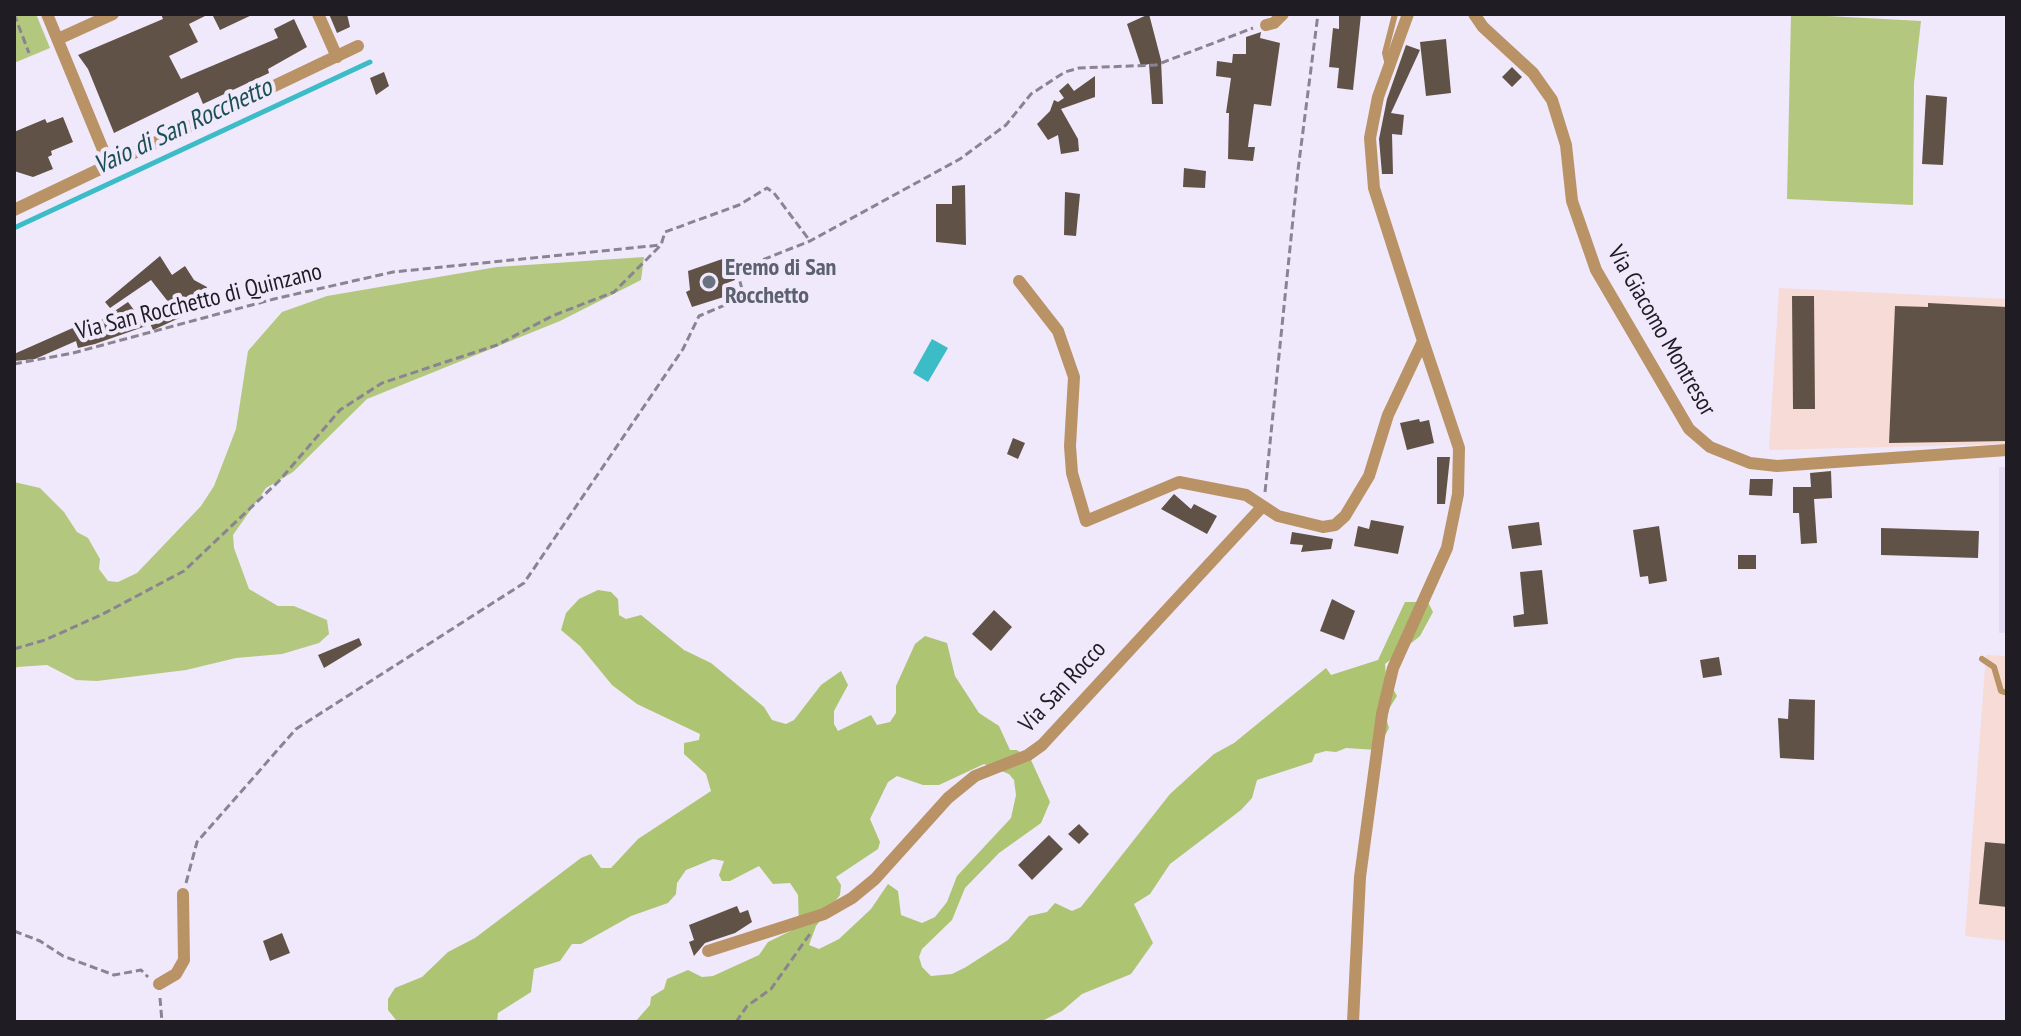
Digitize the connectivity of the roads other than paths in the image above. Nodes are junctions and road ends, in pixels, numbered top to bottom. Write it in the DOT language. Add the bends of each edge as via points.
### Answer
graph roads {
  1 [pos="47,14"];
  2 [pos="113,14"];
  3 [pos="318,14"];
  4 [pos="1283,14"];
  5 [pos="1395,14"];
  6 [pos="1408,14"];
  7 [pos="1474,14"];
  8 [pos="1266,25"];
  9 [pos="58,39"];
  10 [pos="358,46"];
  11 [pos="337,57"];
  12 [pos="1388,68"];
  13 [pos="108,162"];
  14 [pos="14,210"];
  15 [pos="1019,281"];
  16 [pos="1423,341"];
  17 [pos="2007,450"];
  18 [pos="1261,508"];
  19 [pos="1982,659"];
  20 [pos="2007,693"];
  21 [pos="183,894"];
  22 [pos="708,951"];
  23 [pos="159,984"];
  24 [pos="1353,1022"];
  1 -- 9 [label="street"];
  2 -- 9 [label="street"];
  3 -- 11 [label="street"];
  4 -- 8 [label="street"];
  5 -- 12 [label="lane" via="1385,53"];
  6 -- 12 [label="street"];
  7 -- 17 [label="street, Via Giacomo Montresor" via="1533,73 1552,100 1566,145 1572,201 1596,270 1689,429 1710,447 1750,463 1777,466"];
  9 -- 13 [label="street"];
  10 -- 11 [label="street"];
  11 -- 13 [label="street"];
  12 -- 16 [label="street" via="1370,138 1374,188"];
  13 -- 14 [label="street"];
  15 -- 18 [label="street" via="1058,331 1074,377 1072,473 1086,521 1179,482 1246,495"];
  16 -- 18 [label="street" via="1388,415 1369,476 1345,516 1323,527"];
  16 -- 24 [label="street" via="1459,448 1458,494 1447,548 1393,668 1382,714 1360,877"];
  18 -- 22 [label="street, Via San Rocco" via="1042,745 975,776 852,898 824,914"];
  19 -- 20 [label="lane" via="1994,667 2001,691"];
  21 -- 23 [label="street" via="184,960 176,974"];
}
